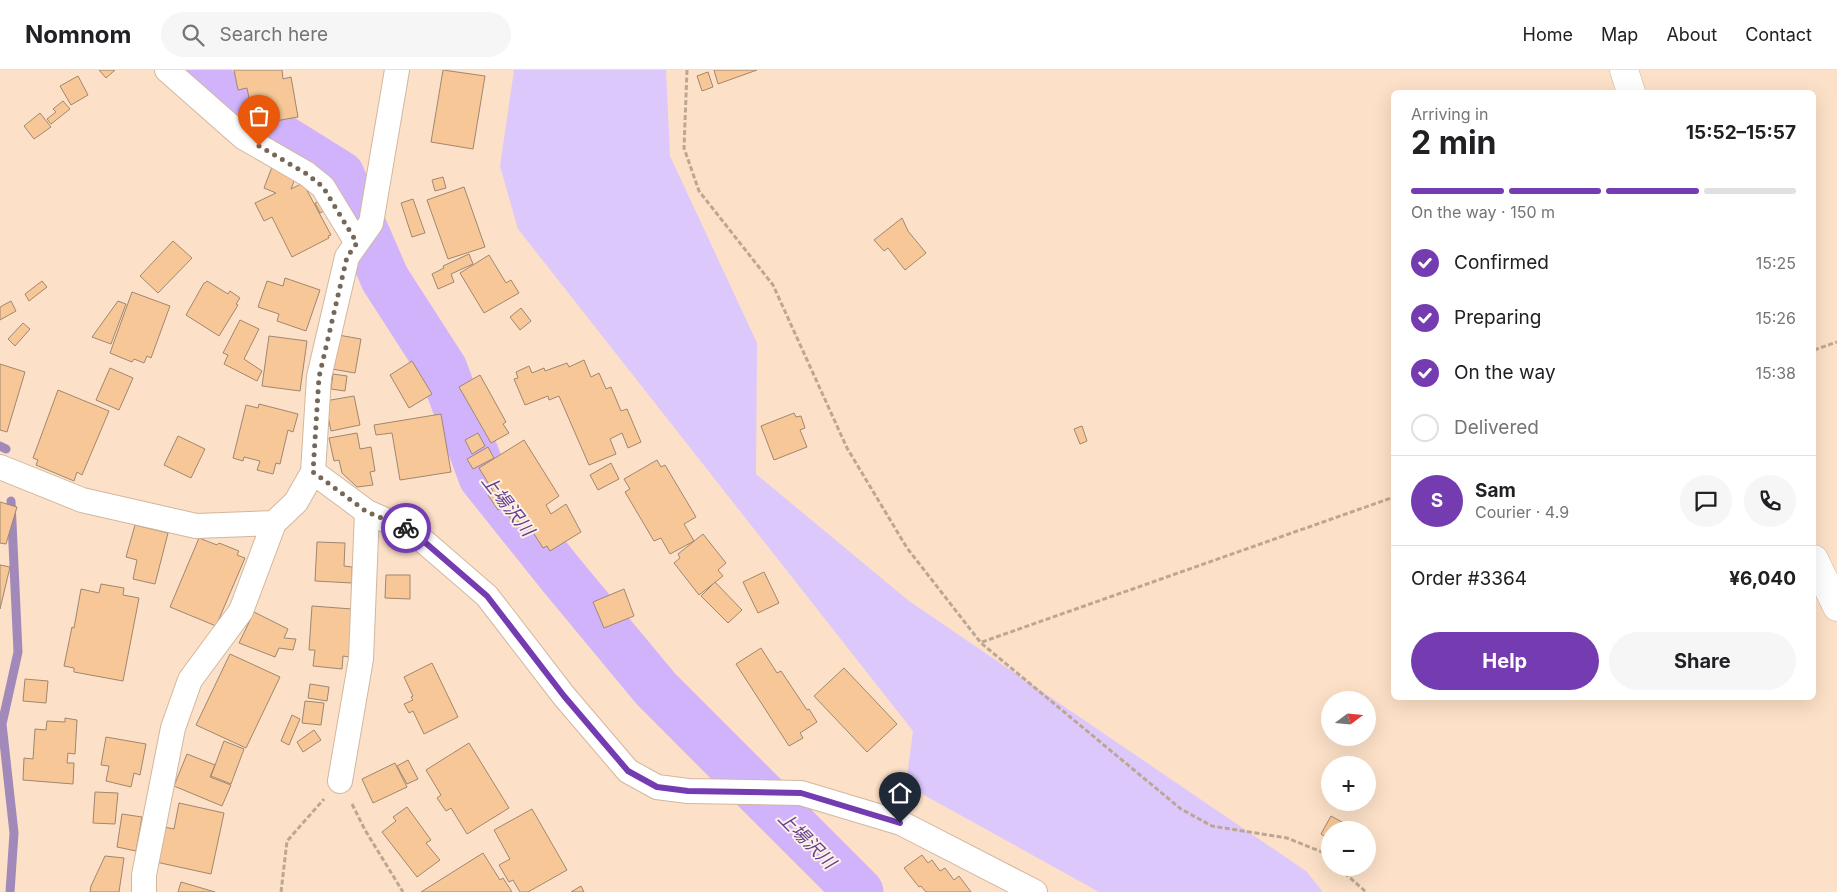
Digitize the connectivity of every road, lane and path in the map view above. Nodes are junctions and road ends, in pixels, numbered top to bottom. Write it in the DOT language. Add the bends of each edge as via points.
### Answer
graph roads {
  1 [pos="167,70"];
  2 [pos="397,70"];
  3 [pos="687,70"];
  4 [pos="1624,70"];
  5 [pos="1631,90"];
  6 [pos="357,243"];
  7 [pos="1837,342"];
  8 [pos="1816,349"];
  9 [pos="0,467"];
  10 [pos="313,472"];
  11 [pos="1391,498"];
  12 [pos="367,512"];
  13 [pos="274,523"];
  14 [pos="1816,563"];
  15 [pos="1837,607"];
  16 [pos="981,642"];
  17 [pos="340,781"];
  18 [pos="1321,852"];
  19 [pos="1348,876"];
  20 [pos="144,892"];
  21 [pos="282,892"];
  22 [pos="402,892"];
  23 [pos="1035,892"];
  24 [pos="1366,892"];
  1 -- 6 [label="street" via="243,137 307,174 323,187"];
  2 -- 6 [label="street" via="371,223"];
  3 -- 16 [label="path" via="684,148 699,191 773,285 847,448 907,548"];
  4 -- 5 [label="street"];
  6 -- 10 [label="street" via="347,257 319,377"];
  7 -- 8 [label="path"];
  9 -- 13 [label="street" via="82,500 196,526"];
  10 -- 12 [label="street"];
  10 -- 13 [label="street" via="296,502"];
  11 -- 16 [label="path"];
  12 -- 17 [label="street" via="361,659"];
  12 -- 23 [label="street" via="413,532 487,596 564,696 628,771 657,787 688,791 801,793 900,823"];
  13 -- 20 [label="street" via="240,611 190,680 173,728 144,875"];
  14 -- 15 [label="street"];
  16 -- 18 [label="path" via="1181,808 1212,826 1287,838"];
  17 -- 21 [label="path" via="287,841"];
  17 -- 22 [label="path"];
  19 -- 24 [label="path"];
}
